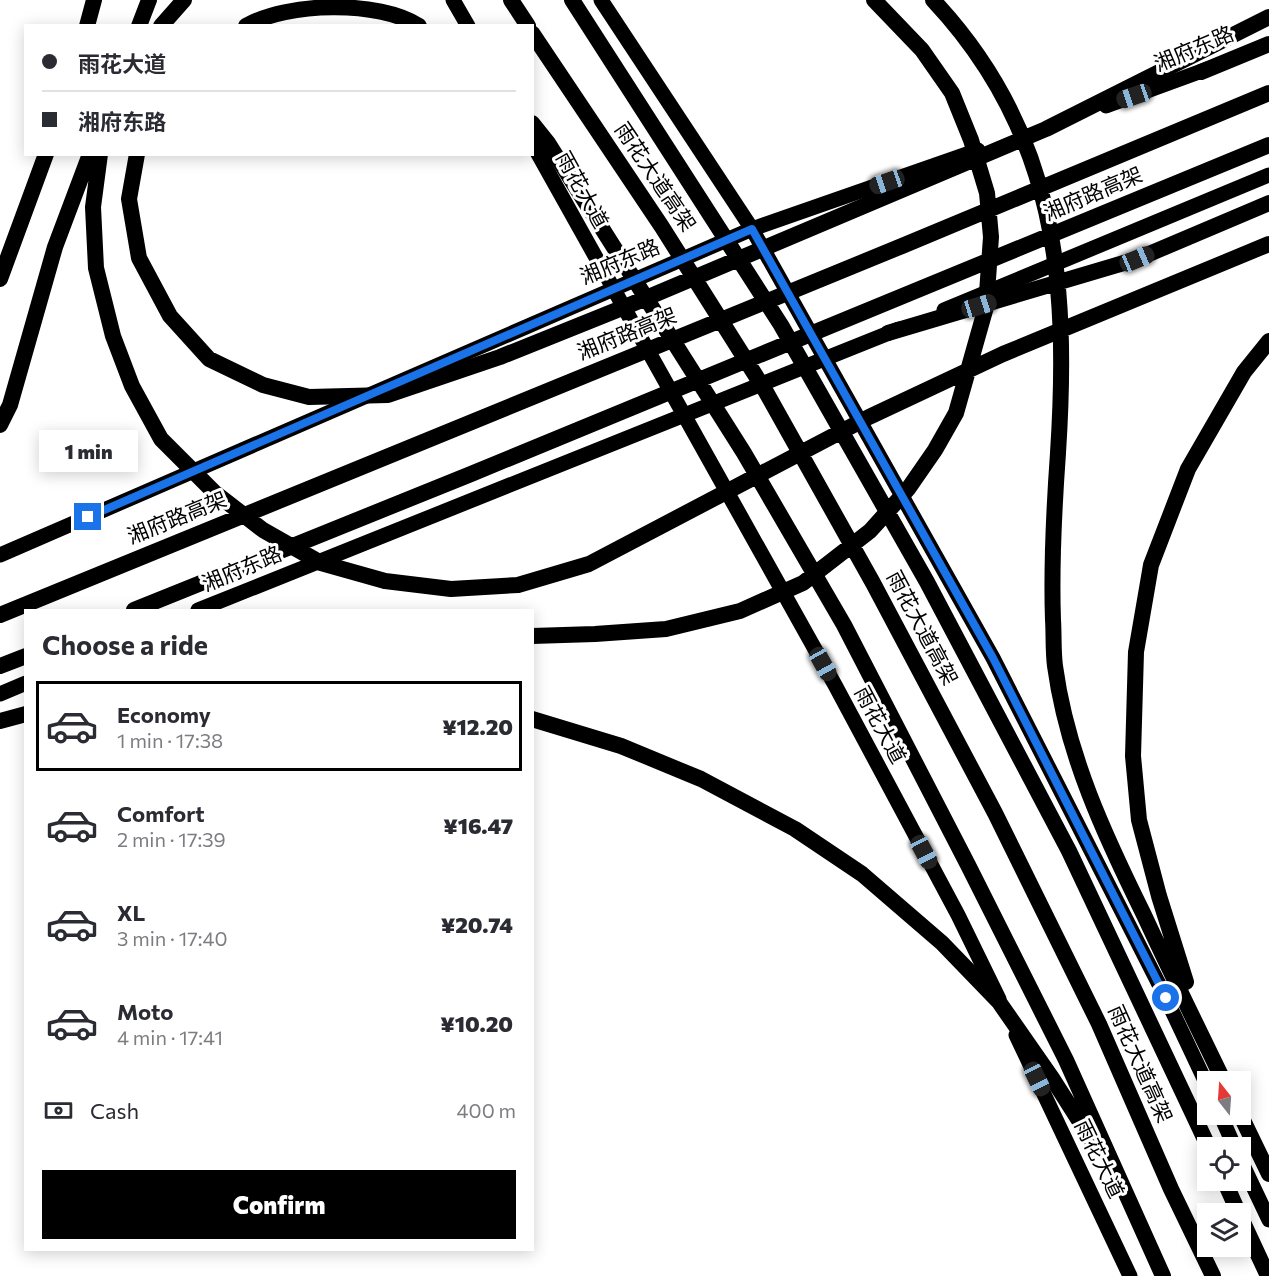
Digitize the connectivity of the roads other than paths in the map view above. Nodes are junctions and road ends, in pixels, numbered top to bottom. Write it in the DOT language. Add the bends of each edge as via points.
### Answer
graph roads {
  1 [pos="94,0"];
  2 [pos="148,0"];
  3 [pos="184,0"];
  4 [pos="453,0"];
  5 [pos="511,0"];
  6 [pos="572,0"];
  7 [pos="601,0"];
  8 [pos="874,0"];
  9 [pos="933,0"];
  10 [pos="1269,17"];
  11 [pos="88,24"];
  12 [pos="140,24"];
  13 [pos="163,24"];
  14 [pos="252,24"];
  15 [pos="413,24"];
  16 [pos="467,24"];
  17 [pos="527,24"];
  18 [pos="534,36"];
  19 [pos="1269,38"];
  20 [pos="1269,44"];
  21 [pos="1201,72"];
  22 [pos="1269,93"];
  23 [pos="534,125"];
  24 [pos="1269,145"];
  25 [pos="534,147"];
  26 [pos="45,156"];
  27 [pos="89,156"];
  28 [pos="100,156"];
  29 [pos="137,156"];
  30 [pos="1269,175"];
  31 [pos="1269,203"];
  32 [pos="752,229"];
  33 [pos="1269,244"];
  34 [pos="0,279"];
  35 [pos="612,288"];
  36 [pos="888,333"];
  37 [pos="1269,341"];
  38 [pos="825,358"];
  39 [pos="683,416"];
  40 [pos="0,425"];
  41 [pos="0,555"];
  42 [pos="136,609"];
  43 [pos="200,609"];
  44 [pos="0,615"];
  45 [pos="534,636"];
  46 [pos="24,657"];
  47 [pos="0,666"];
  48 [pos="24,684"];
  49 [pos="0,694"];
  50 [pos="24,714"];
  51 [pos="534,719"];
  52 [pos="0,720"];
  53 [pos="1209,1050"];
  54 [pos="1200,1071"];
  55 [pos="1219,1071"];
  56 [pos="1245,1125"];
  57 [pos="1204,1137"];
  58 [pos="1269,1174"];
  59 [pos="1251,1182"];
  60 [pos="1126,1195"];
  61 [pos="1269,1220"];
  62 [pos="1251,1239"];
  63 [pos="1130,1276"];
  64 [pos="1163,1276"];
  65 [pos="1213,1276"];
  66 [pos="1268,1276"];
  1 -- 11 [label="highway"];
  2 -- 12 [label="highway"];
  3 -- 13 [label="highway"];
  4 -- 16 [label="main road"];
  5 -- 17 [label="highway"];
  6 -- 57 [label="highway, 雨花大道高架" via="781,325 927,582 1069,851"];
  7 -- 32 [label="main road"];
  8 -- 45 [label="highway" via="922,50 952,93 987,193 991,237 986,308 956,413 908,489 878,523 803,582 740,611 666,629"];
  9 -- 53 [label="highway" via="967,40 1002,92 1034,162 1056,265 1062,317 1052,527 1054,654 1067,727 1087,791 1122,871"];
  10 -- 29 [label="highway" via="1046,129 632,304 500,357 388,395 309,398 263,385 209,358 170,316 139,258 129,199"];
  14 -- 15 [label="highway" via="308,6 372,9"];
  18 -- 65 [label="highway, 雨花大道高架" via="766,392 873,583 996,813 1099,1024"];
  19 -- 21 [label="main road, 湘府东路"];
  20 -- 21 [label="highway"];
  21 -- 32 [label="main road, 湘府东路"];
  22 -- 44 [label="highway, 湘府路高架"];
  23 -- 60 [label="highway" via="679,348 844,625 1066,1060"];
  24 -- 42 [label="highway, 湘府路高架"];
  25 -- 35 [label="main road, 雨花大道"];
  26 -- 34 [label="highway"];
  27 -- 40 [label="highway" via="55,247 10,405"];
  28 -- 33 [label="highway" via="93,207 96,268 113,336 132,386 161,439 214,492 263,530 321,563 385,582 451,590 518,585 590,564 870,417 1003,354"];
  30 -- 36 [label="main road, 湘府东路"];
  31 -- 36 [label="highway" via="1137,259"];
  32 -- 35 [label="main road, 湘府东路"];
  32 -- 38 [label="main road"];
  35 -- 39 [label="main road, 雨花大道"];
  35 -- 41 [label="main road, 湘府东路"];
  36 -- 38 [label="main road, 湘府东路"];
  37 -- 53 [label="highway" via="1244,372 1188,469 1151,566 1136,652 1133,756 1139,820 1162,907"];
  38 -- 39 [label="main road, 湘府东路"];
  38 -- 54 [label="main road" via="993,658"];
  39 -- 43 [label="main road, 湘府东路"];
  39 -- 63 [label="main road, 雨花大道" via="835,685 958,915"];
  46 -- 47 [label="highway"];
  48 -- 49 [label="main road"];
  50 -- 52 [label="highway"];
  51 -- 60 [label="highway" via="621,746 701,779 795,829 862,874 942,943 999,1002"];
  53 -- 55 [label="highway"];
  56 -- 58 [label="highway"];
  59 -- 61 [label="main road"];
  60 -- 64 [label="highway"];
  62 -- 66 [label="highway"];
}
